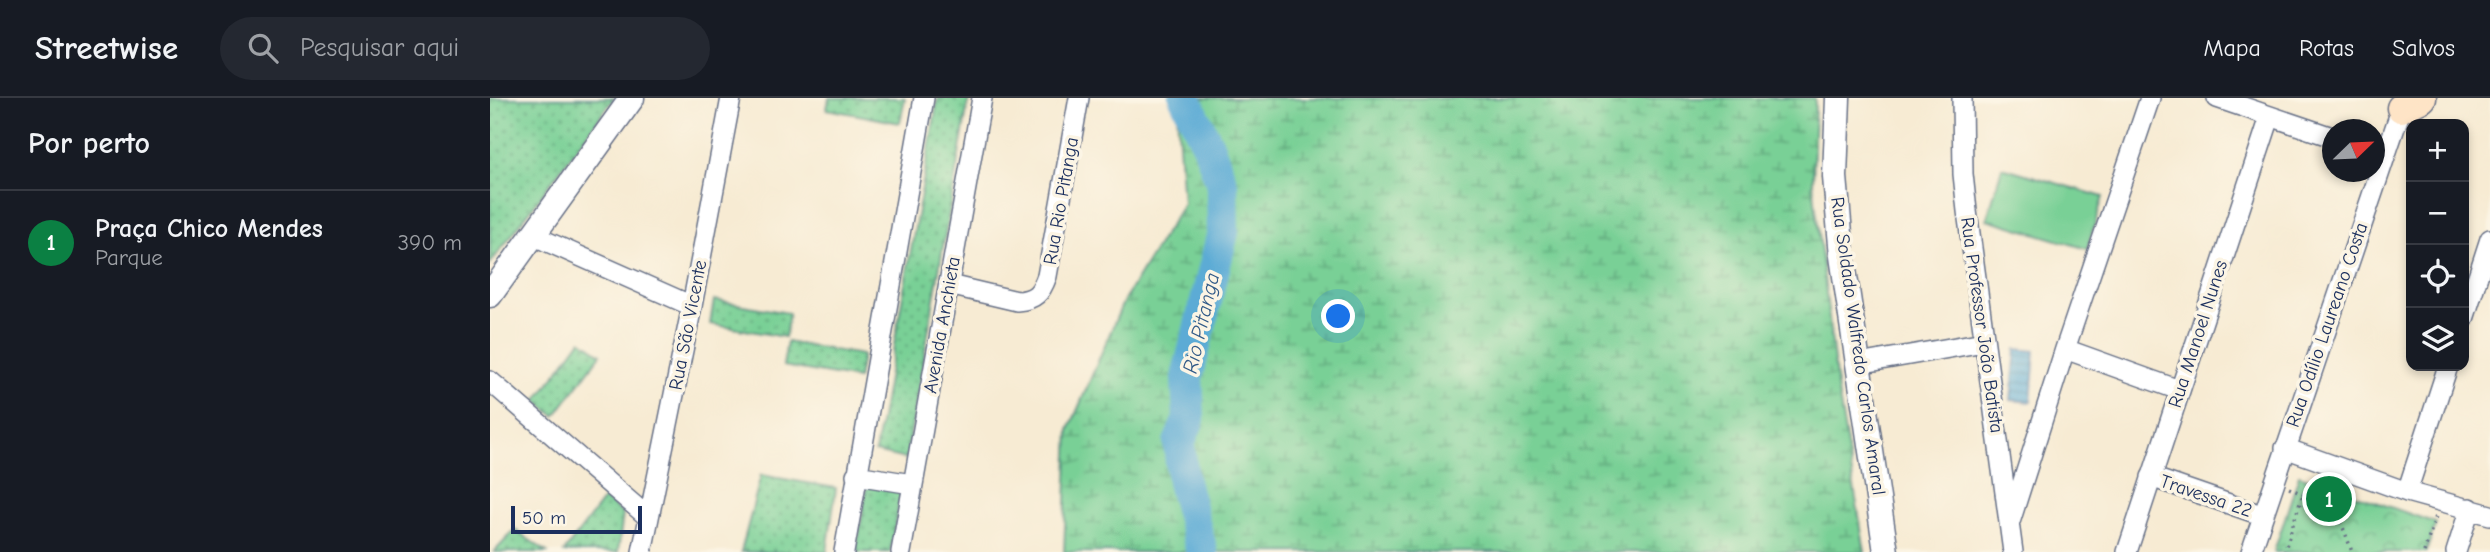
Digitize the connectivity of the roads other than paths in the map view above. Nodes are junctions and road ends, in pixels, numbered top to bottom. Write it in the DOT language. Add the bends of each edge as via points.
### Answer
graph roads {
  1 [pos="632,98"];
  2 [pos="731,98"];
  3 [pos="924,98"];
  4 [pos="982,98"];
  5 [pos="1079,98"];
  6 [pos="1838,98"];
  7 [pos="1962,98"];
  8 [pos="2150,98"];
  9 [pos="2217,98"];
  10 [pos="2409,101"];
  11 [pos="2270,117"];
  12 [pos="2322,134"];
  13 [pos="2385,142"];
  14 [pos="2370,182"];
  15 [pos="532,234"];
  16 [pos="2490,239"];
  17 [pos="949,285"];
  18 [pos="490,295"];
  19 [pos="692,306"];
  20 [pos="2468,308"];
  21 [pos="1984,342"];
  22 [pos="2065,349"];
  23 [pos="1858,364"];
  24 [pos="2446,371"];
  25 [pos="490,381"];
  26 [pos="2179,390"];
  27 [pos="2285,448"];
  28 [pos="856,475"];
  29 [pos="2151,477"];
  30 [pos="912,484"];
  31 [pos="2407,492"];
  32 [pos="2470,508"];
  33 [pos="2261,515"];
  34 [pos="2490,515"];
  35 [pos="649,518"];
  36 [pos="2009,525"];
  37 [pos="642,552"];
  38 [pos="844,552"];
  39 [pos="901,552"];
  40 [pos="1886,552"];
  41 [pos="2012,552"];
  42 [pos="2127,552"];
  43 [pos="2250,552"];
  44 [pos="2456,552"];
  1 -- 15 [label="street"];
  2 -- 19 [label="street, Rua São Vicente"];
  3 -- 28 [label="street"];
  4 -- 17 [label="street, Avenida Anchieta"];
  5 -- 17 [label="street, Rua Rio Pitanga" via="1043,288 1028,300 1017,300"];
  6 -- 23 [label="street, Rua Soldado Walfredo Carlos Amaral" via="1835,177"];
  7 -- 21 [label="street, Rua Professor João Batista" via="1963,174"];
  8 -- 22 [label="street"];
  9 -- 11 [label="street"];
  10 -- 13 [label="street, Rua Odílio Laureano Costa"];
  11 -- 12 [label="street"];
  11 -- 26 [label="street, Rua Manoel Nunes"];
  14 -- 27 [label="street, Rua Odílio Laureano Costa"];
  15 -- 18 [label="street"];
  15 -- 19 [label="street"];
  16 -- 20 [label="street"];
  17 -- 30 [label="street, Avenida Anchieta"];
  19 -- 35 [label="street, Rua São Vicente"];
  21 -- 23 [label="street"];
  21 -- 36 [label="street, Rua Professor João Batista"];
  22 -- 26 [label="street"];
  22 -- 36 [label="street"];
  23 -- 40 [label="street, Rua Soldado Walfredo Carlos Amaral"];
  24 -- 31 [label="street"];
  25 -- 35 [label="street"];
  26 -- 29 [label="street, Rua Manoel Nunes"];
  27 -- 31 [label="street"];
  27 -- 33 [label="street, Rua Odílio Laureano Costa"];
  28 -- 30 [label="street"];
  28 -- 38 [label="street"];
  29 -- 33 [label="street, Travessa 22"];
  29 -- 42 [label="street, Rua Manoel Nunes"];
  30 -- 39 [label="street, Avenida Anchieta"];
  31 -- 32 [label="street"];
  32 -- 34 [label="street"];
  32 -- 44 [label="street"];
  33 -- 43 [label="street, Rua Odílio Laureano Costa"];
  35 -- 37 [label="street, Rua São Vicente"];
  36 -- 41 [label="street, Rua Professor João Batista"];
}
